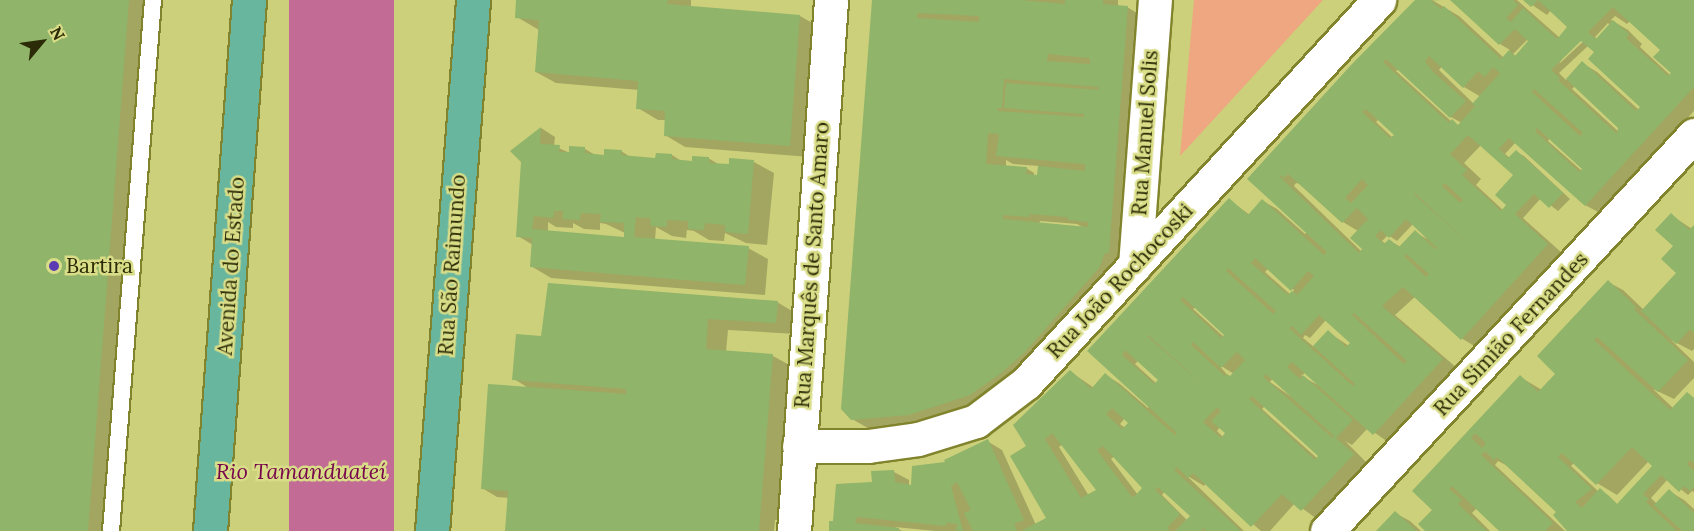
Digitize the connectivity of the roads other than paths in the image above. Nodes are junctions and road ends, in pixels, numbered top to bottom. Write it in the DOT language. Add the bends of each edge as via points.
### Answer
graph roads {
  1 [pos="153,0"];
  2 [pos="249,0"];
  3 [pos="473,0"];
  4 [pos="831,0"];
  5 [pos="1155,0"];
  6 [pos="1379,0"];
  7 [pos="1694,135"];
  8 [pos="1135,265"];
  9 [pos="799,446"];
  10 [pos="111,531"];
  11 [pos="210,531"];
  12 [pos="432,531"];
  13 [pos="794,531"];
  14 [pos="1327,531"];
  1 -- 10 [label="lane"];
  2 -- 11 [label="highway, Avenida do Estado"];
  3 -- 12 [label="highway, Rua São Raimundo"];
  4 -- 9 [label="street, Rua Marquês de Santo Amaro"];
  5 -- 8 [label="street, Rua Manuel Solis"];
  6 -- 8 [label="street, Rua João Rochocoski"];
  7 -- 14 [label="street, Rua Simião Fernandes"];
  8 -- 9 [label="street, Rua João Rochocoski" via="1026,383 976,421 918,440 868,446"];
  9 -- 13 [label="street, Rua Marquês de Santo Amaro"];
}
